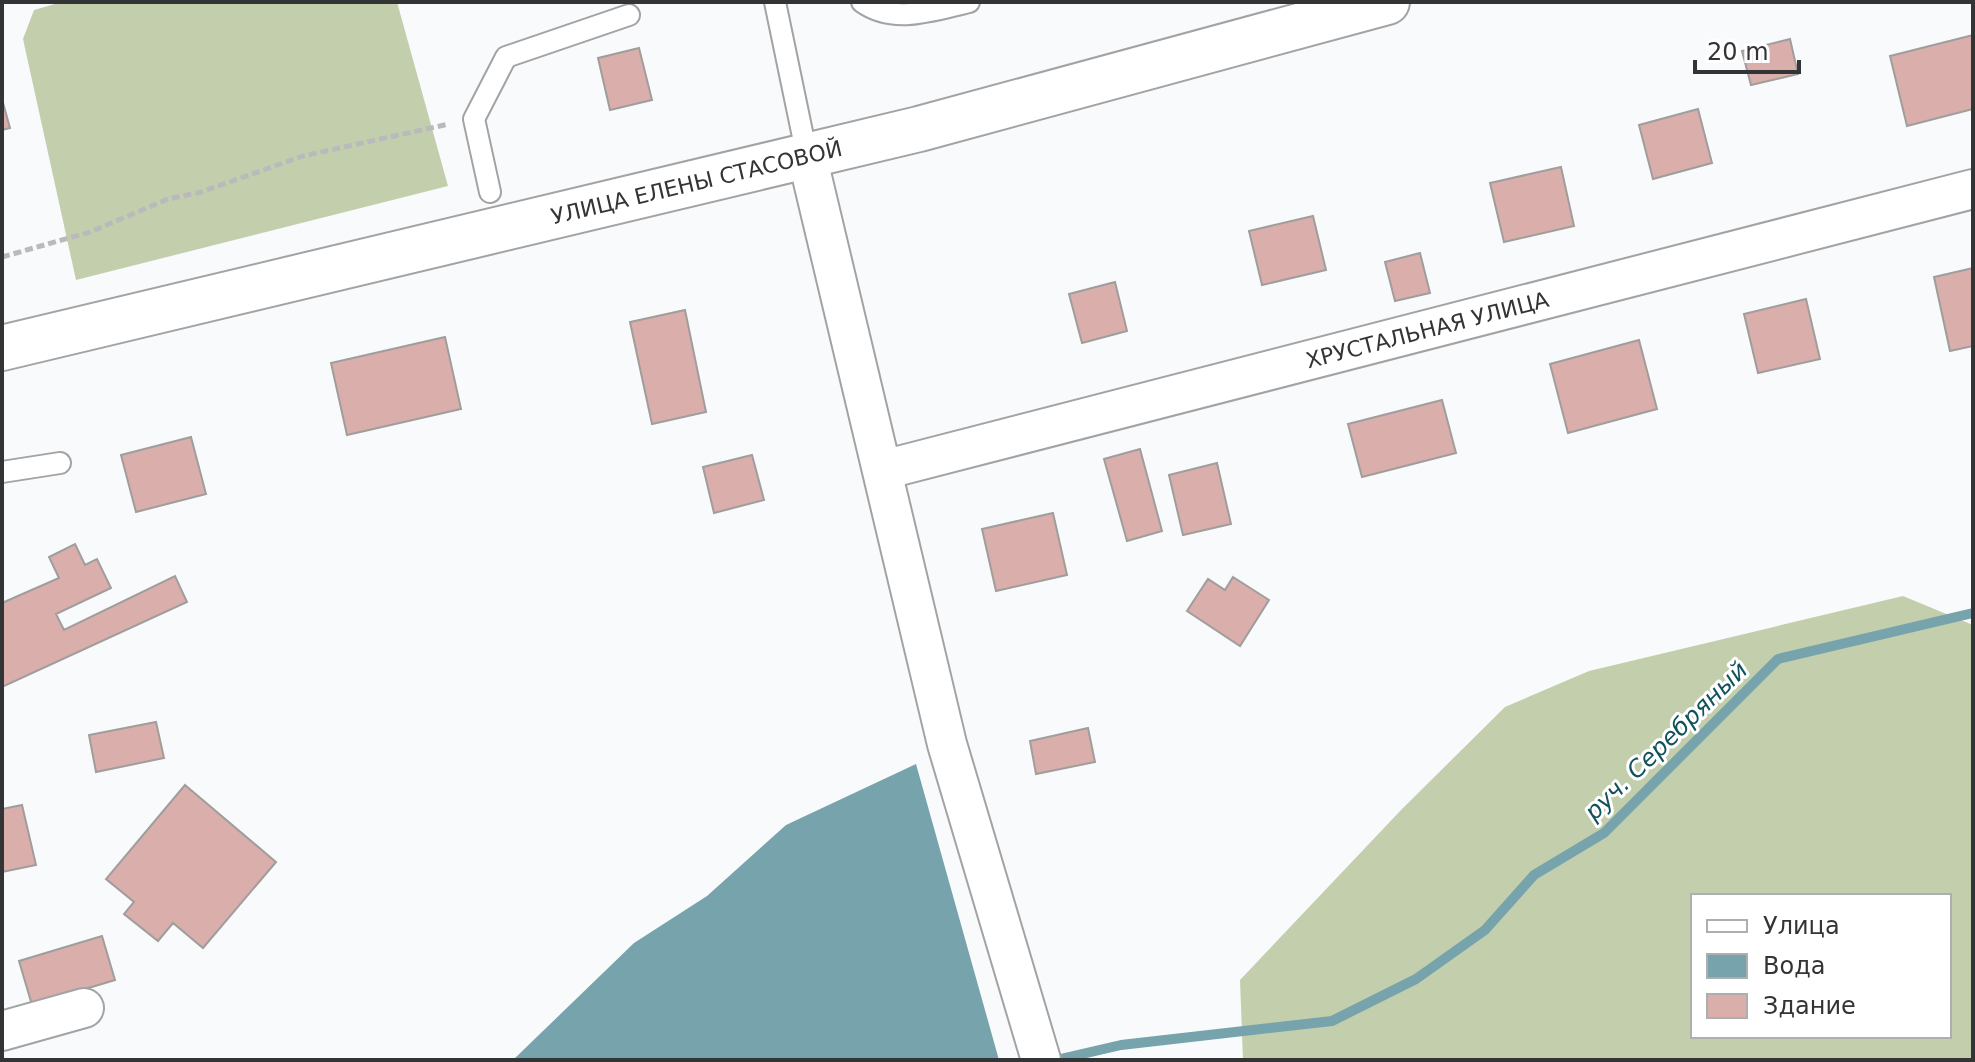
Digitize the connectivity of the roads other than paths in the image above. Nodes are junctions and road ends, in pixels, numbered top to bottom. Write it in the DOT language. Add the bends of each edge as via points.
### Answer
graph roads {
  1 [pos="775,2"];
  2 [pos="862,2"];
  3 [pos="969,2"];
  4 [pos="1387,2"];
  5 [pos="629,15"];
  6 [pos="807,156"];
  7 [pos="1973,189"];
  8 [pos="490,192"];
  9 [pos="2,348"];
  10 [pos="60,463"];
  11 [pos="883,470"];
  12 [pos="2,472"];
  13 [pos="84,1008"];
  14 [pos="2,1031"];
  15 [pos="1041,1060"];
  1 -- 6 [label="lane"];
  2 -- 3 [label="lane" via="911,15"];
  4 -- 6 [label="main road, УЛИЦА ЕЛЕНЫ СТАСОВОЙ"];
  5 -- 8 [label="lane" via="506,57 474,119"];
  6 -- 9 [label="main road, УЛИЦА ЕЛЕНЫ СТАСОВОЙ"];
  6 -- 11 [label="street"];
  7 -- 11 [label="street, ХРУСТАЛЬНАЯ УЛИЦА"];
  10 -- 12 [label="lane"];
  11 -- 15 [label="street" via="947,744"];
  13 -- 14 [label="street"];
}
